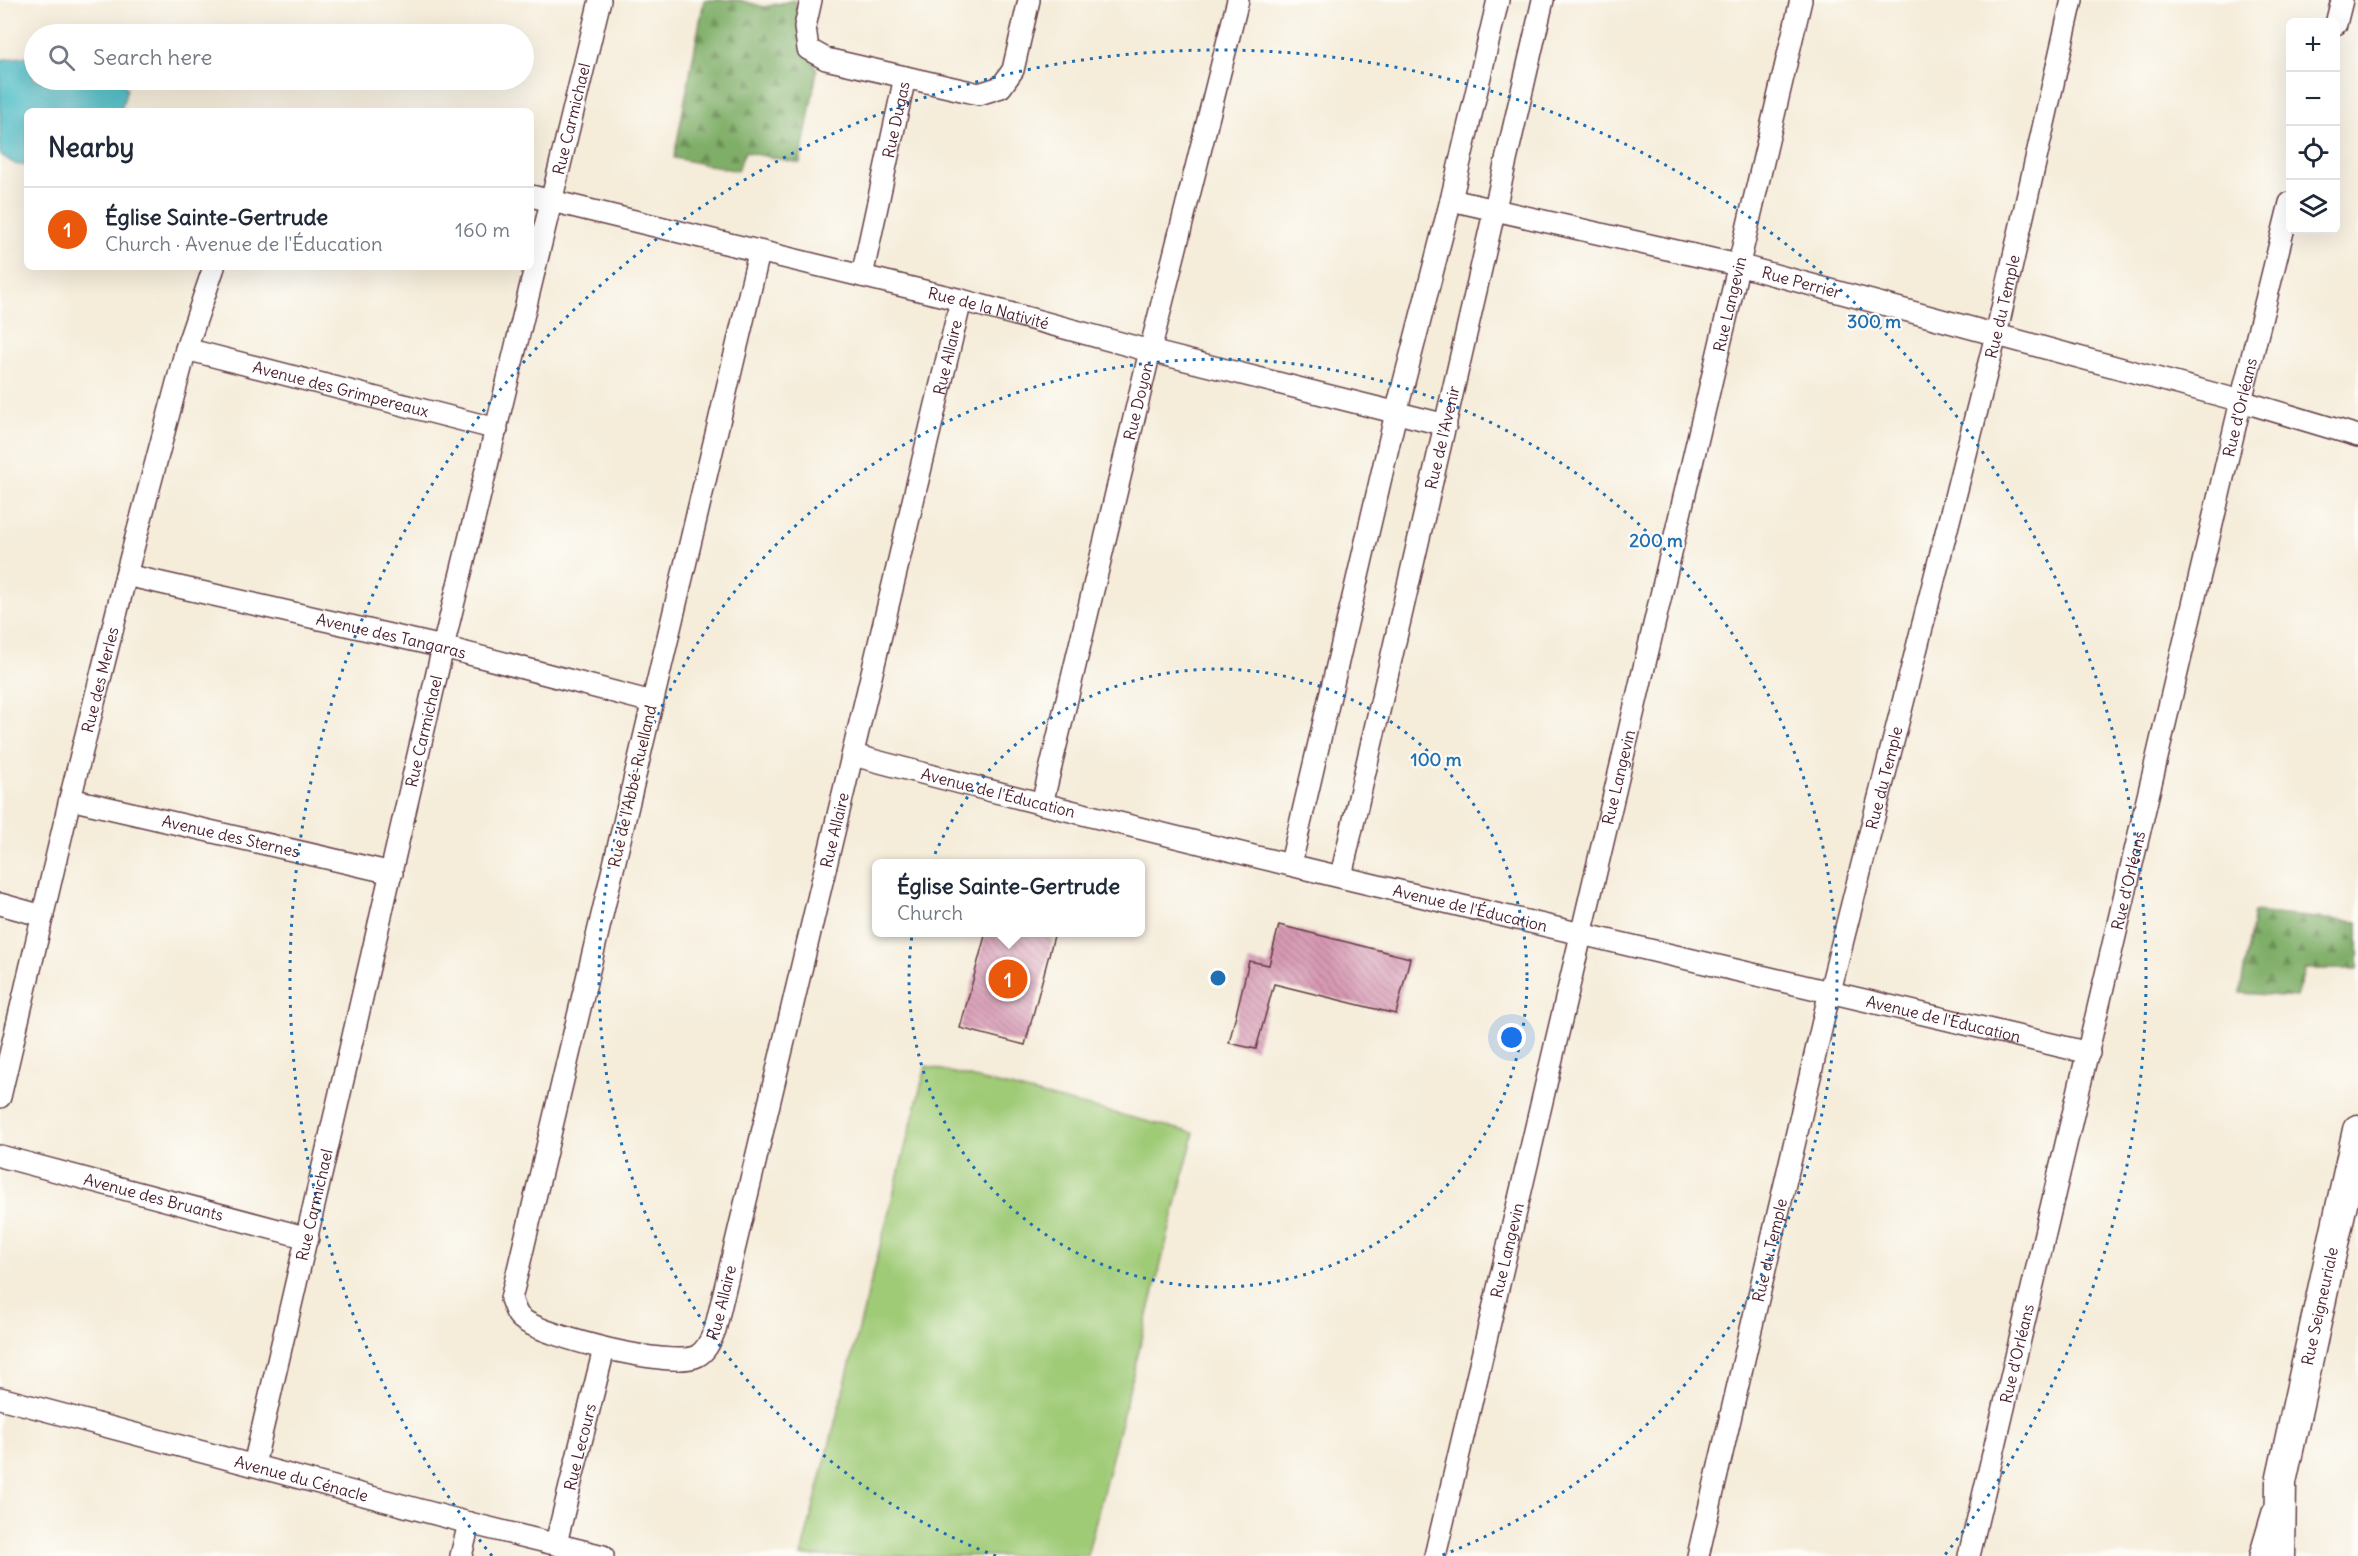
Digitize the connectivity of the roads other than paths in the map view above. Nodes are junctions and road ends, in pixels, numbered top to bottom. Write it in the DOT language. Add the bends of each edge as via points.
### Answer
graph roads {
  1 [pos="600,0"];
  2 [pos="812,0"];
  3 [pos="1029,0"];
  4 [pos="1238,0"];
  5 [pos="1498,0"];
  6 [pos="1543,0"];
  7 [pos="1801,0"];
  8 [pos="2072,0"];
  9 [pos="2342,0"];
  10 [pos="2338,18"];
  11 [pos="905,77"];
  12 [pos="541,199"];
  13 [pos="1451,200"];
  14 [pos="1494,210"];
  15 [pos="2286,219"];
  16 [pos="534,235"];
  17 [pos="759,253"];
  18 [pos="1738,265"];
  19 [pos="213,270"];
  20 [pos="527,270"];
  21 [pos="862,276"];
  22 [pos="961,300"];
  23 [pos="1996,335"];
  24 [pos="186,350"];
  25 [pos="1150,351"];
  26 [pos="2241,400"];
  27 [pos="1396,413"];
  28 [pos="1446,425"];
  29 [pos="496,429"];
  30 [pos="2358,436"];
  31 [pos="126,575"];
  32 [pos="443,647"];
  33 [pos="652,702"];
  34 [pos="853,754"];
  35 [pos="70,799"];
  36 [pos="1042,804"];
  37 [pos="1291,863"];
  38 [pos="392,873"];
  39 [pos="1341,876"];
  40 [pos="0,904"];
  41 [pos="43,916"];
  42 [pos="1581,934"];
  43 [pos="1830,992"];
  44 [pos="2089,1053"];
  45 [pos="0,1096"];
  46 [pos="2358,1130"];
  47 [pos="0,1156"];
  48 [pos="308,1238"];
  49 [pos="603,1349"];
  50 [pos="0,1398"];
  51 [pos="254,1466"];
  52 [pos="2281,1482"];
  53 [pos="469,1523"];
  54 [pos="556,1543"];
  55 [pos="461,1556"];
  56 [pos="603,1556"];
  57 [pos="1435,1556"];
  58 [pos="1698,1556"];
  59 [pos="1969,1556"];
  60 [pos="2260,1556"];
  61 [pos="2280,1556"];
  1 -- 12 [label="street, Rue Carmichael"];
  2 -- 11 [label="street" via="805,27 808,49 826,59"];
  3 -- 11 [label="street, Rue Dugas" via="1012,70 1000,87 979,94"];
  4 -- 25 [label="street, Rue Doyon"];
  5 -- 13 [label="street"];
  6 -- 14 [label="street, Rue de l'Avenir"];
  7 -- 18 [label="street, Rue Langevin"];
  8 -- 23 [label="street, Rue du Temple"];
  9 -- 10 [label="street"];
  11 -- 21 [label="street, Rue Dugas"];
  12 -- 16 [label="street, Rue Carmichael"];
  12 -- 17 [label="street, Rue de la Nativité"];
  13 -- 14 [label="street, Rue Perrier"];
  13 -- 27 [label="street"];
  14 -- 18 [label="street, Rue Perrier"];
  14 -- 28 [label="street, Rue de l'Avenir"];
  15 -- 26 [label="street, Rue d'Orléans"];
  17 -- 21 [label="street, Rue de la Nativité"];
  17 -- 33 [label="street, Rue de l'Abbé-Ruelland"];
  18 -- 23 [label="street, Rue Perrier"];
  18 -- 42 [label="street, Rue Langevin"];
  19 -- 24 [label="street, Rue des Merles"];
  20 -- 29 [label="street, Rue Carmichael"];
  21 -- 22 [label="street, Rue de la Nativité"];
  22 -- 25 [label="street, Rue de la Nativité"];
  22 -- 34 [label="street, Rue Allaire"];
  23 -- 26 [label="street, Rue Perrier"];
  23 -- 43 [label="street, Rue du Temple"];
  24 -- 29 [label="street, Avenue des Grimpereaux"];
  24 -- 31 [label="street, Rue des Merles"];
  25 -- 27 [label="street, Rue de la Nativité"];
  25 -- 36 [label="street, Rue Doyon"];
  26 -- 30 [label="street, Rue Perrier"];
  26 -- 44 [label="street, Rue d'Orléans"];
  27 -- 28 [label="street, Rue de la Nativité"];
  27 -- 37 [label="street"];
  28 -- 39 [label="street, Rue de l'Avenir"];
  29 -- 32 [label="street, Rue Carmichael"];
  31 -- 32 [label="street, Avenue des Tangaras"];
  31 -- 35 [label="street, Rue des Merles"];
  32 -- 33 [label="street, Avenue des Tangaras"];
  32 -- 38 [label="street, Rue Carmichael"];
  33 -- 49 [label="street, Rue de l'Abbé-Ruelland" via="511,1299 519,1318 536,1328"];
  34 -- 36 [label="street, Avenue de l'Éducation"];
  34 -- 49 [label="street, Rue Allaire" via="715,1330 706,1349 681,1360"];
  35 -- 38 [label="street, Avenue des Sternes"];
  35 -- 41 [label="street, Rue des Merles"];
  36 -- 37 [label="street, Avenue de l'Éducation"];
  37 -- 39 [label="street, Avenue de l'Éducation"];
  38 -- 48 [label="street, Rue Carmichael"];
  39 -- 42 [label="street, Avenue de l'Éducation"];
  40 -- 41 [label="street"];
  41 -- 45 [label="street, Rue des Merles"];
  42 -- 43 [label="street, Avenue de l'Éducation"];
  42 -- 57 [label="street, Rue Langevin"];
  43 -- 44 [label="street, Avenue de l'Éducation"];
  43 -- 58 [label="street, Rue du Temple"];
  44 -- 59 [label="street, Rue d'Orléans"];
  46 -- 52 [label="street, Rue Seigneuriale"];
  47 -- 48 [label="street, Avenue des Bruants"];
  48 -- 51 [label="street, Rue Carmichael"];
  49 -- 54 [label="street, Rue Lecours"];
  50 -- 51 [label="street, Avenue du Cénacle"];
  51 -- 53 [label="street, Avenue du Cénacle"];
  52 -- 60 [label="street, Rue Seigneuriale"];
  52 -- 61 [label="street, Rue Seigneuriale"];
  53 -- 54 [label="street, Avenue du Cénacle"];
  53 -- 55 [label="street"];
  54 -- 56 [label="street, Avenue du Cénacle"];
}
